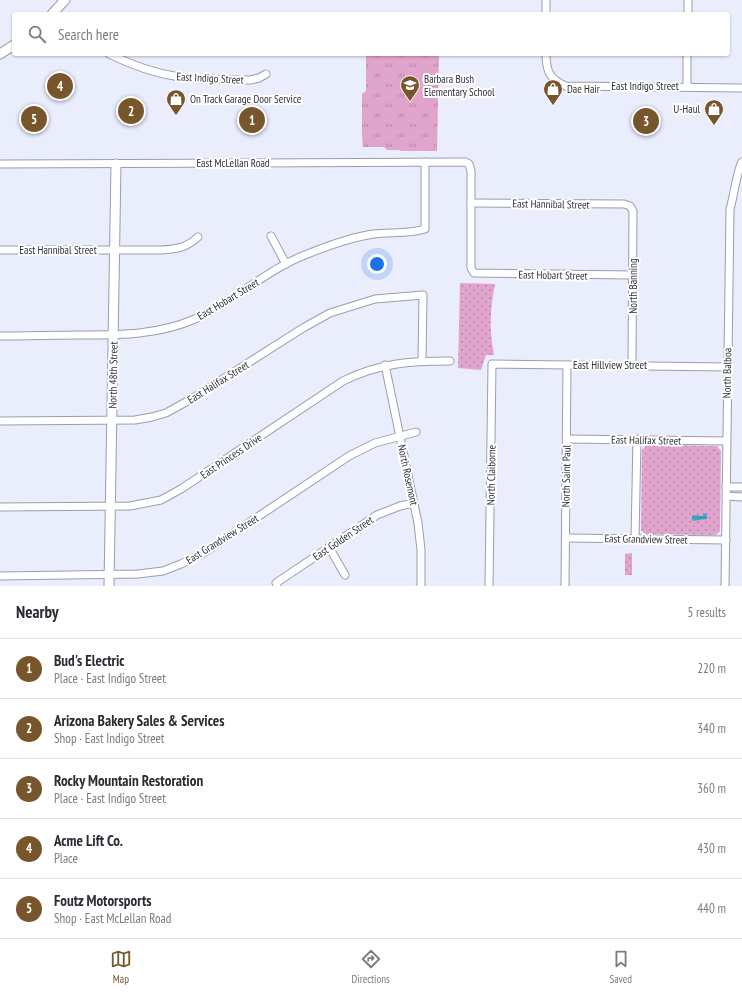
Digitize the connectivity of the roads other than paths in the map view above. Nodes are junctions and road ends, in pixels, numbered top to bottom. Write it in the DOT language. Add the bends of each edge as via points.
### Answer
graph roads {
  1 [pos="65,0"];
  2 [pos="546,0"];
  3 [pos="688,0"];
  4 [pos="57,12"];
  5 [pos="546,12"];
  6 [pos="688,12"];
  7 [pos="12,46"];
  8 [pos="0,54"];
  9 [pos="113,56"];
  10 [pos="546,56"];
  11 [pos="687,56"];
  12 [pos="266,74"];
  13 [pos="687,87"];
  14 [pos="742,88"];
  15 [pos="425,162"];
  16 [pos="742,163"];
  17 [pos="0,164"];
  18 [pos="116,164"];
  19 [pos="471,203"];
  20 [pos="630,206"];
  21 [pos="271,236"];
  22 [pos="198,238"];
  23 [pos="0,250"];
  24 [pos="115,250"];
  25 [pos="286,264"];
  26 [pos="633,276"];
  27 [pos="114,335"];
  28 [pos="0,336"];
  29 [pos="422,361"];
  30 [pos="450,361"];
  31 [pos="492,364"];
  32 [pos="385,365"];
  33 [pos="567,365"];
  34 [pos="632,366"];
  35 [pos="727,367"];
  36 [pos="112,420"];
  37 [pos="0,421"];
  38 [pos="416,432"];
  39 [pos="400,436"];
  40 [pos="567,439"];
  41 [pos="637,439"];
  42 [pos="726,441"];
  43 [pos="726,487"];
  44 [pos="742,487"];
  45 [pos="726,496"];
  46 [pos="742,496"];
  47 [pos="414,503"];
  48 [pos="111,506"];
  49 [pos="0,507"];
  50 [pos="566,538"];
  51 [pos="636,539"];
  52 [pos="726,540"];
  53 [pos="329,547"];
  54 [pos="109,575"];
  55 [pos="345,575"];
  56 [pos="0,576"];
  57 [pos="276,585"];
  58 [pos="109,586"];
  59 [pos="421,586"];
  60 [pos="489,586"];
  61 [pos="565,586"];
  62 [pos="725,586"];
  1 -- 4 [label="street"];
  2 -- 5 [label="street"];
  3 -- 6 [label="street"];
  7 -- 8 [label="street"];
  9 -- 12 [label="street, East Indigo Street" via="139,68 180,79 250,80"];
  10 -- 13 [label="street, East Indigo Street" via="546,68 551,77 566,86"];
  11 -- 13 [label="street"];
  13 -- 14 [label="street, East Indigo Street"];
  15 -- 18 [label="street, East McLellan Road"];
  15 -- 19 [label="street, East McLellan Road" via="469,164"];
  15 -- 25 [label="street, East Hobart Street" via="425,229 353,238 308,253"];
  16 -- 35 [label="street, North Balboa" via="739,166 730,209"];
  17 -- 18 [label="street, East McLellan Road"];
  18 -- 24 [label="street, North 48th Street"];
  19 -- 20 [label="street, East Hannibal Street"];
  19 -- 26 [label="street, East Hobart Street" via="470,268 474,273"];
  20 -- 26 [label="street, North Banning" via="633,211"];
  21 -- 25 [label="street"];
  22 -- 24 [label="street, East Hannibal Street" via="189,246 178,249"];
  23 -- 24 [label="street, East Hannibal Street"];
  24 -- 27 [label="street, North 48th Street"];
  25 -- 27 [label="street, East Hobart Street" via="196,319 160,331"];
  26 -- 34 [label="street, North Banning"];
  27 -- 28 [label="street, East Hobart Street"];
  27 -- 36 [label="street, North 48th Street"];
  29 -- 30 [label="street, East Princess Drive"];
  29 -- 32 [label="street, East Princess Drive"];
  29 -- 36 [label="street, East Halifax Street" via="423,295 375,299 330,313 177,407 152,417"];
  31 -- 33 [label="street, East Hillview Street"];
  31 -- 60 [label="street, North Claiborne"];
  32 -- 39 [label="street, North Rosemont"];
  32 -- 48 [label="street, East Princess Drive" via="343,381 181,489 160,500 130,506"];
  33 -- 34 [label="street, East Hillview Street"];
  33 -- 40 [label="street, North Saint Paul"];
  34 -- 35 [label="street, East Hillview Street"];
  35 -- 42 [label="street, North Balboa"];
  36 -- 37 [label="street, East Halifax Street"];
  36 -- 48 [label="street, North 48th Street"];
  38 -- 39 [label="street, East Grandview Street"];
  39 -- 47 [label="street, North Rosemont"];
  39 -- 54 [label="street, East Grandview Street" via="375,443 349,456 197,557 163,571"];
  40 -- 41 [label="street, East Halifax Street"];
  40 -- 50 [label="street, North Saint Paul"];
  41 -- 42 [label="street, East Halifax Street"];
  41 -- 51 [label="street"];
  42 -- 43 [label="street, North Balboa"];
  43 -- 44 [label="street"];
  43 -- 45 [label="street, North Balboa"];
  45 -- 46 [label="street"];
  45 -- 52 [label="street, North Balboa"];
  47 -- 53 [label="street, East Golden Street" via="377,515"];
  47 -- 59 [label="street, North Rosemont" via="420,535"];
  48 -- 49 [label="street, East Princess Drive"];
  48 -- 54 [label="street, North 48th Street"];
  50 -- 51 [label="street, East Grandview Street"];
  50 -- 61 [label="street, North Saint Paul"];
  51 -- 52 [label="street, East Grandview Street"];
  52 -- 62 [label="street, North Balboa"];
  53 -- 55 [label="street"];
  53 -- 57 [label="street, East Golden Street"];
  54 -- 56 [label="street, East Grandview Street"];
  54 -- 58 [label="street, North 48th Street"];
}
